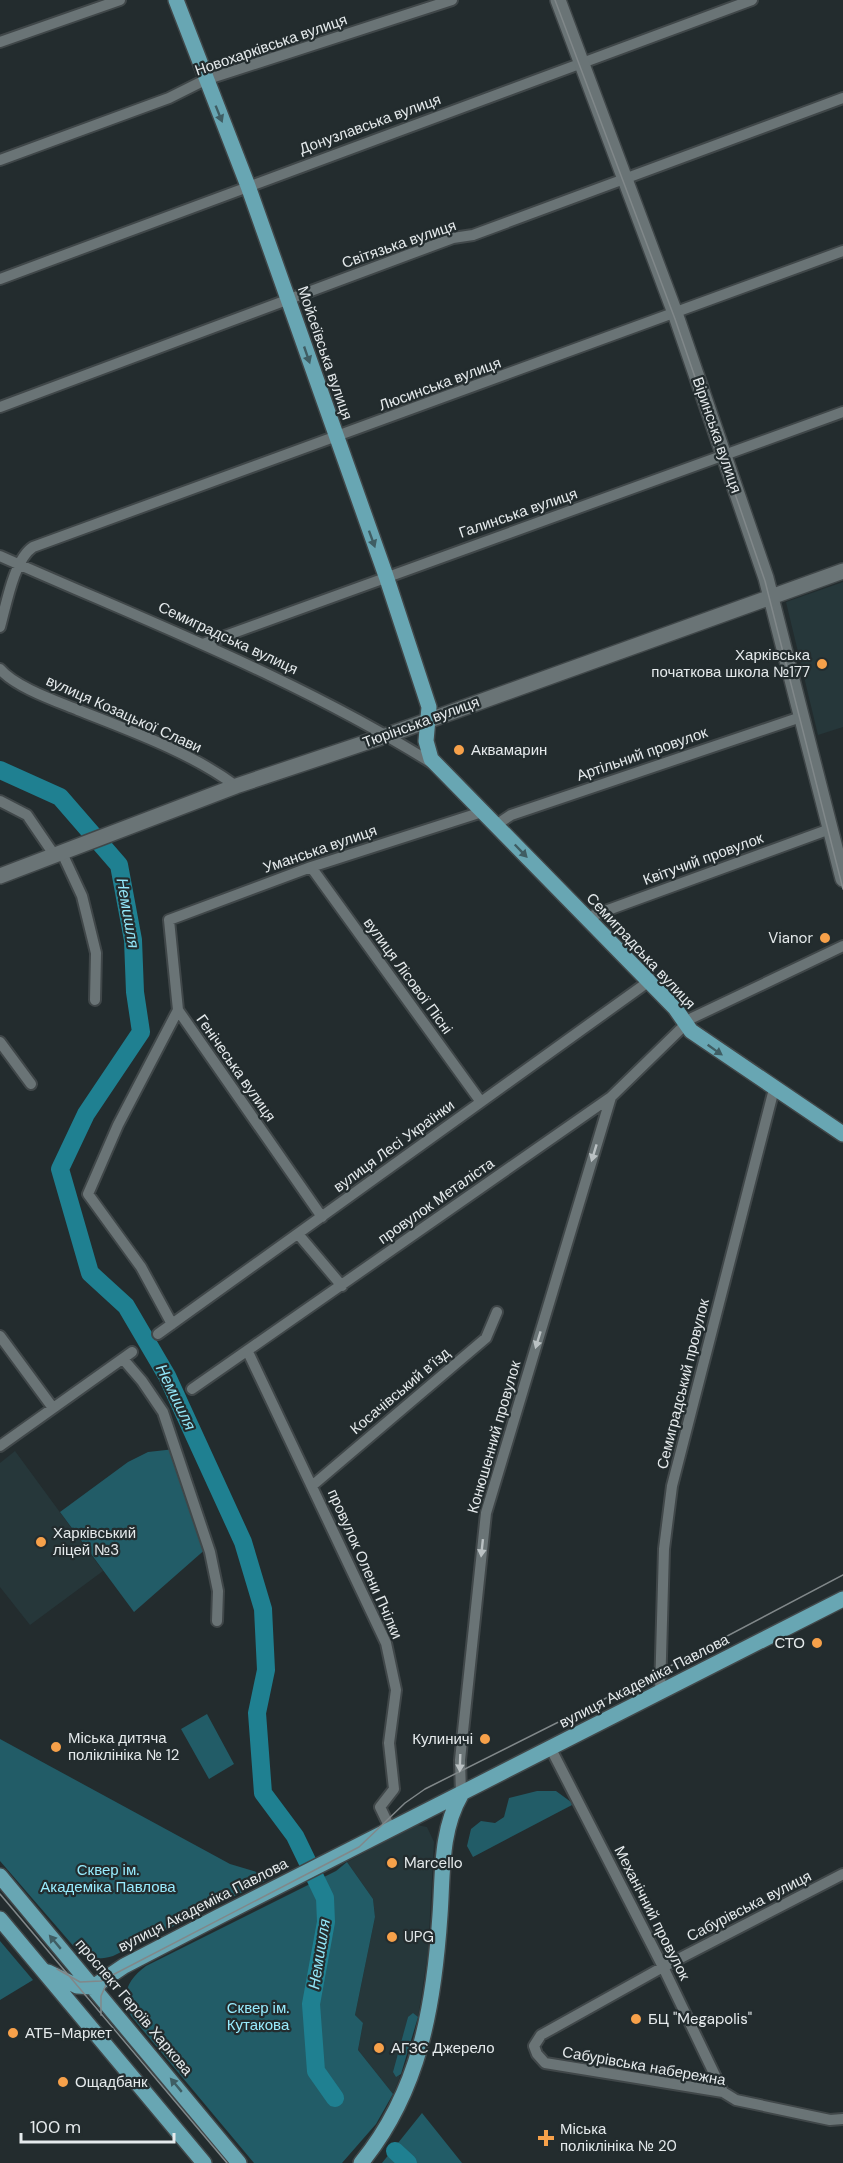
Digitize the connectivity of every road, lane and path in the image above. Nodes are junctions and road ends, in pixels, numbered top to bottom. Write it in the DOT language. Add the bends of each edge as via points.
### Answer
graph roads {
  1 [pos="120,0"];
  2 [pos="176,0"];
  3 [pos="452,0"];
  4 [pos="558,0"];
  5 [pos="752,0"];
  6 [pos="0,42"];
  7 [pos="582,61"];
  8 [pos="205,80"];
  9 [pos="843,98"];
  10 [pos="0,160"];
  11 [pos="625,177"];
  12 [pos="248,186"];
  13 [pos="843,251"];
  14 [pos="0,279"];
  15 [pos="289,300"];
  16 [pos="675,314"];
  17 [pos="0,407"];
  18 [pos="843,412"];
  19 [pos="335,439"];
  20 [pos="724,456"];
  21 [pos="0,556"];
  22 [pos="19,564"];
  23 [pos="843,570"];
  24 [pos="386,576"];
  25 [pos="771,597"];
  26 [pos="0,627"];
  27 [pos="203,644"];
  28 [pos="0,669"];
  29 [pos="801,717"];
  30 [pos="428,720"];
  31 [pos="388,735"];
  32 [pos="435,765"];
  33 [pos="236,786"];
  34 [pos="0,801"];
  35 [pos="482,812"];
  36 [pos="496,825"];
  37 [pos="830,829"];
  38 [pos="63,853"];
  39 [pos="311,867"];
  40 [pos="0,876"];
  41 [pos="843,879"];
  42 [pos="586,918"];
  43 [pos="169,920"];
  44 [pos="843,946"];
  45 [pos="648,982"];
  46 [pos="95,1000"];
  47 [pos="178,1010"];
  48 [pos="685,1024"];
  49 [pos="0,1042"];
  50 [pos="31,1084"];
  51 [pos="774,1089"];
  52 [pos="611,1097"];
  53 [pos="481,1102"];
  54 [pos="843,1134"];
  55 [pos="322,1217"];
  56 [pos="298,1234"];
  57 [pos="342,1286"];
  58 [pos="497,1312"];
  59 [pos="172,1324"];
  60 [pos="158,1334"];
  61 [pos="0,1336"];
  62 [pos="132,1352"];
  63 [pos="248,1352"];
  64 [pos="123,1359"];
  65 [pos="192,1389"];
  66 [pos="53,1408"];
  67 [pos="0,1446"];
  68 [pos="313,1485"];
  69 [pos="843,1599"];
  70 [pos="217,1621"];
  71 [pos="660,1692"];
  72 [pos="551,1749"];
  73 [pos="461,1795"];
  74 [pos="391,1830"];
  75 [pos="843,1874"];
  76 [pos="0,1876"];
  77 [pos="0,1919"];
  78 [pos="38,1965"];
  79 [pos="663,1967"];
  80 [pos="93,1987"];
  81 [pos="545,2063"];
  82 [pos="723,2092"];
  83 [pos="843,2119"];
  84 [pos="204,2163"];
  85 [pos="239,2163"];
  86 [pos="361,2163"];
  1 -- 6 [label="street"];
  2 -- 8 [label="main road, Мойсеївська вулиця"];
  3 -- 8 [label="street, Новохарківська вулиця"];
  4 -- 7 [label="main road, Віринська вулиця"];
  5 -- 7 [label="street, Донузлавська вулиця"];
  7 -- 11 [label="main road, Віринська вулиця"];
  7 -- 12 [label="street, Донузлавська вулиця"];
  8 -- 10 [label="street, Новохарківська вулиця" via="169,98"];
  8 -- 12 [label="main road, Мойсеївська вулиця, one-way"];
  9 -- 11 [label="street, Світязька вулиця"];
  11 -- 15 [label="street, Світязька вулиця"];
  11 -- 16 [label="main road, Віринська вулиця"];
  12 -- 14 [label="street, Донузлавська вулиця"];
  12 -- 15 [label="main road, Мойсеївська вулиця"];
  13 -- 16 [label="street, Люсинська вулиця"];
  15 -- 17 [label="street, Світязька вулиця"];
  15 -- 19 [label="main road, Мойсеївська вулиця, one-way"];
  16 -- 19 [label="street, Люсинська вулиця"];
  16 -- 20 [label="main road, Віринська вулиця"];
  18 -- 20 [label="street, Галинська вулиця"];
  19 -- 22 [label="street, Люсинська вулиця" via="33,547"];
  19 -- 24 [label="main road, Мойсеївська вулиця, one-way"];
  20 -- 24 [label="street, Галинська вулиця"];
  20 -- 25 [label="main road, Віринська вулиця"];
  21 -- 22 [label="street, Семиградська вулиця"];
  22 -- 26 [label="street"];
  22 -- 27 [label="street, Семиградська вулиця"];
  23 -- 25 [label="main road, Тюрінська вулиця"];
  24 -- 27 [label="street, Галинська вулиця"];
  24 -- 30 [label="main road, Мойсеївська вулиця" via="429,707"];
  25 -- 29 [label="main road, Віринська вулиця"];
  25 -- 30 [label="main road, Тюрінська вулиця"];
  27 -- 31 [label="street, Семиградська вулиця"];
  28 -- 33 [label="street, вулиця Козацької Слави" via="29,688 219,773"];
  29 -- 36 [label="street, Артільний провулок" via="522,812"];
  29 -- 37 [label="main road, Віринська вулиця"];
  30 -- 31 [label="main road, Тюрінська вулиця"];
  30 -- 32 [label="main road, Семиградська вулиця" via="426,748"];
  31 -- 32 [label="street, Семиградська вулиця"];
  31 -- 33 [label="main road, Тюрінська вулиця"];
  32 -- 35 [label="main road, Семиградська вулиця"];
  33 -- 38 [label="main road, Тюрінська вулиця"];
  34 -- 38 [label="street" via="27,815"];
  35 -- 36 [label="main road, Семиградська вулиця"];
  35 -- 39 [label="street, Уманська вулиця"];
  36 -- 42 [label="main road, Семиградська вулиця, one-way"];
  37 -- 41 [label="main road, Віринська вулиця"];
  37 -- 42 [label="street, Квітучий провулок"];
  38 -- 40 [label="main road, Тюрінська вулиця"];
  38 -- 46 [label="street" via="82,896 96,953"];
  39 -- 43 [label="street, Уманська вулиця"];
  39 -- 53 [label="street, вулиця Лісової Пісні"];
  42 -- 45 [label="main road, Семиградська вулиця"];
  43 -- 47 [label="street, Генічеська вулиця"];
  44 -- 48 [label="street, провулок Металіста"];
  45 -- 48 [label="main road, Семиградська вулиця" via="675,1008"];
  45 -- 53 [label="street, вулиця Лесі Українки"];
  47 -- 55 [label="street, Генічеська вулиця"];
  47 -- 59 [label="street" via="118,1125 88,1194 141,1267"];
  48 -- 51 [label="main road, Семиградська вулиця, one-way" via="699,1038"];
  48 -- 52 [label="street, провулок Металіста"];
  49 -- 50 [label="street"];
  51 -- 54 [label="main road, Семиградська вулиця"];
  51 -- 71 [label="street, Семиградський провулок" via="672,1486 664,1549"];
  52 -- 57 [label="street, провулок Металіста"];
  52 -- 73 [label="street, Конюшенний провулок, one-way" via="486,1513 460,1760"];
  53 -- 55 [label="street, вулиця Лесі Українки"];
  55 -- 56 [label="street, вулиця Лесі Українки"];
  56 -- 57 [label="street"];
  56 -- 59 [label="street, вулиця Лесі Українки"];
  57 -- 63 [label="street, провулок Металіста"];
  58 -- 68 [label="street, Косачівський в’їзд" via="486,1338"];
  59 -- 60 [label="street, вулиця Лесі Українки"];
  61 -- 66 [label="street"];
  62 -- 64 [label="street"];
  63 -- 65 [label="street, провулок Металіста"];
  63 -- 68 [label="street, провулок Олени Пчілки"];
  64 -- 66 [label="street"];
  64 -- 70 [label="street" via="163,1412 210,1552 218,1591"];
  66 -- 67 [label="street"];
  68 -- 74 [label="street, провулок Олени Пчілки" via="386,1643 392,1665 396,1689 389,1747 394,1789 380,1807"];
  69 -- 71 [label="main road, вулиця Академіка Павлова"];
  71 -- 72 [label="main road, вулиця Академіка Павлова"];
  72 -- 73 [label="main road, вулиця Академіка Павлова"];
  72 -- 79 [label="street, Механічний провулок"];
  73 -- 74 [label="main road, вулиця Академіка Павлова"];
  73 -- 86 [label="main road" via="451,1814 444,1849 436,1972 423,2045 388,2126"];
  74 -- 80 [label="main road, вулиця Академіка Павлова" via="124,1966"];
  75 -- 79 [label="street, Сабурівська вулиця"];
  80 -- 76 [label="main road, проспект Героїв Харкова, one-way"];
  77 -- 78 [label="main road"];
  78 -- 80 [label="main road" via="69,1983"];
  78 -- 84 [label="main road"];
  79 -- 81 [label="street, Сабурівська вулиця" via="538,2037 535,2050"];
  79 -- 82 [label="street, Механічний провулок"];
  85 -- 80 [label="main road, проспект Героїв Харкова, one-way"];
  81 -- 82 [label="street, Сабурівська набережна"];
  82 -- 83 [label="street, Сабурівська набережна" via="736,2100 830,2121"];
}
